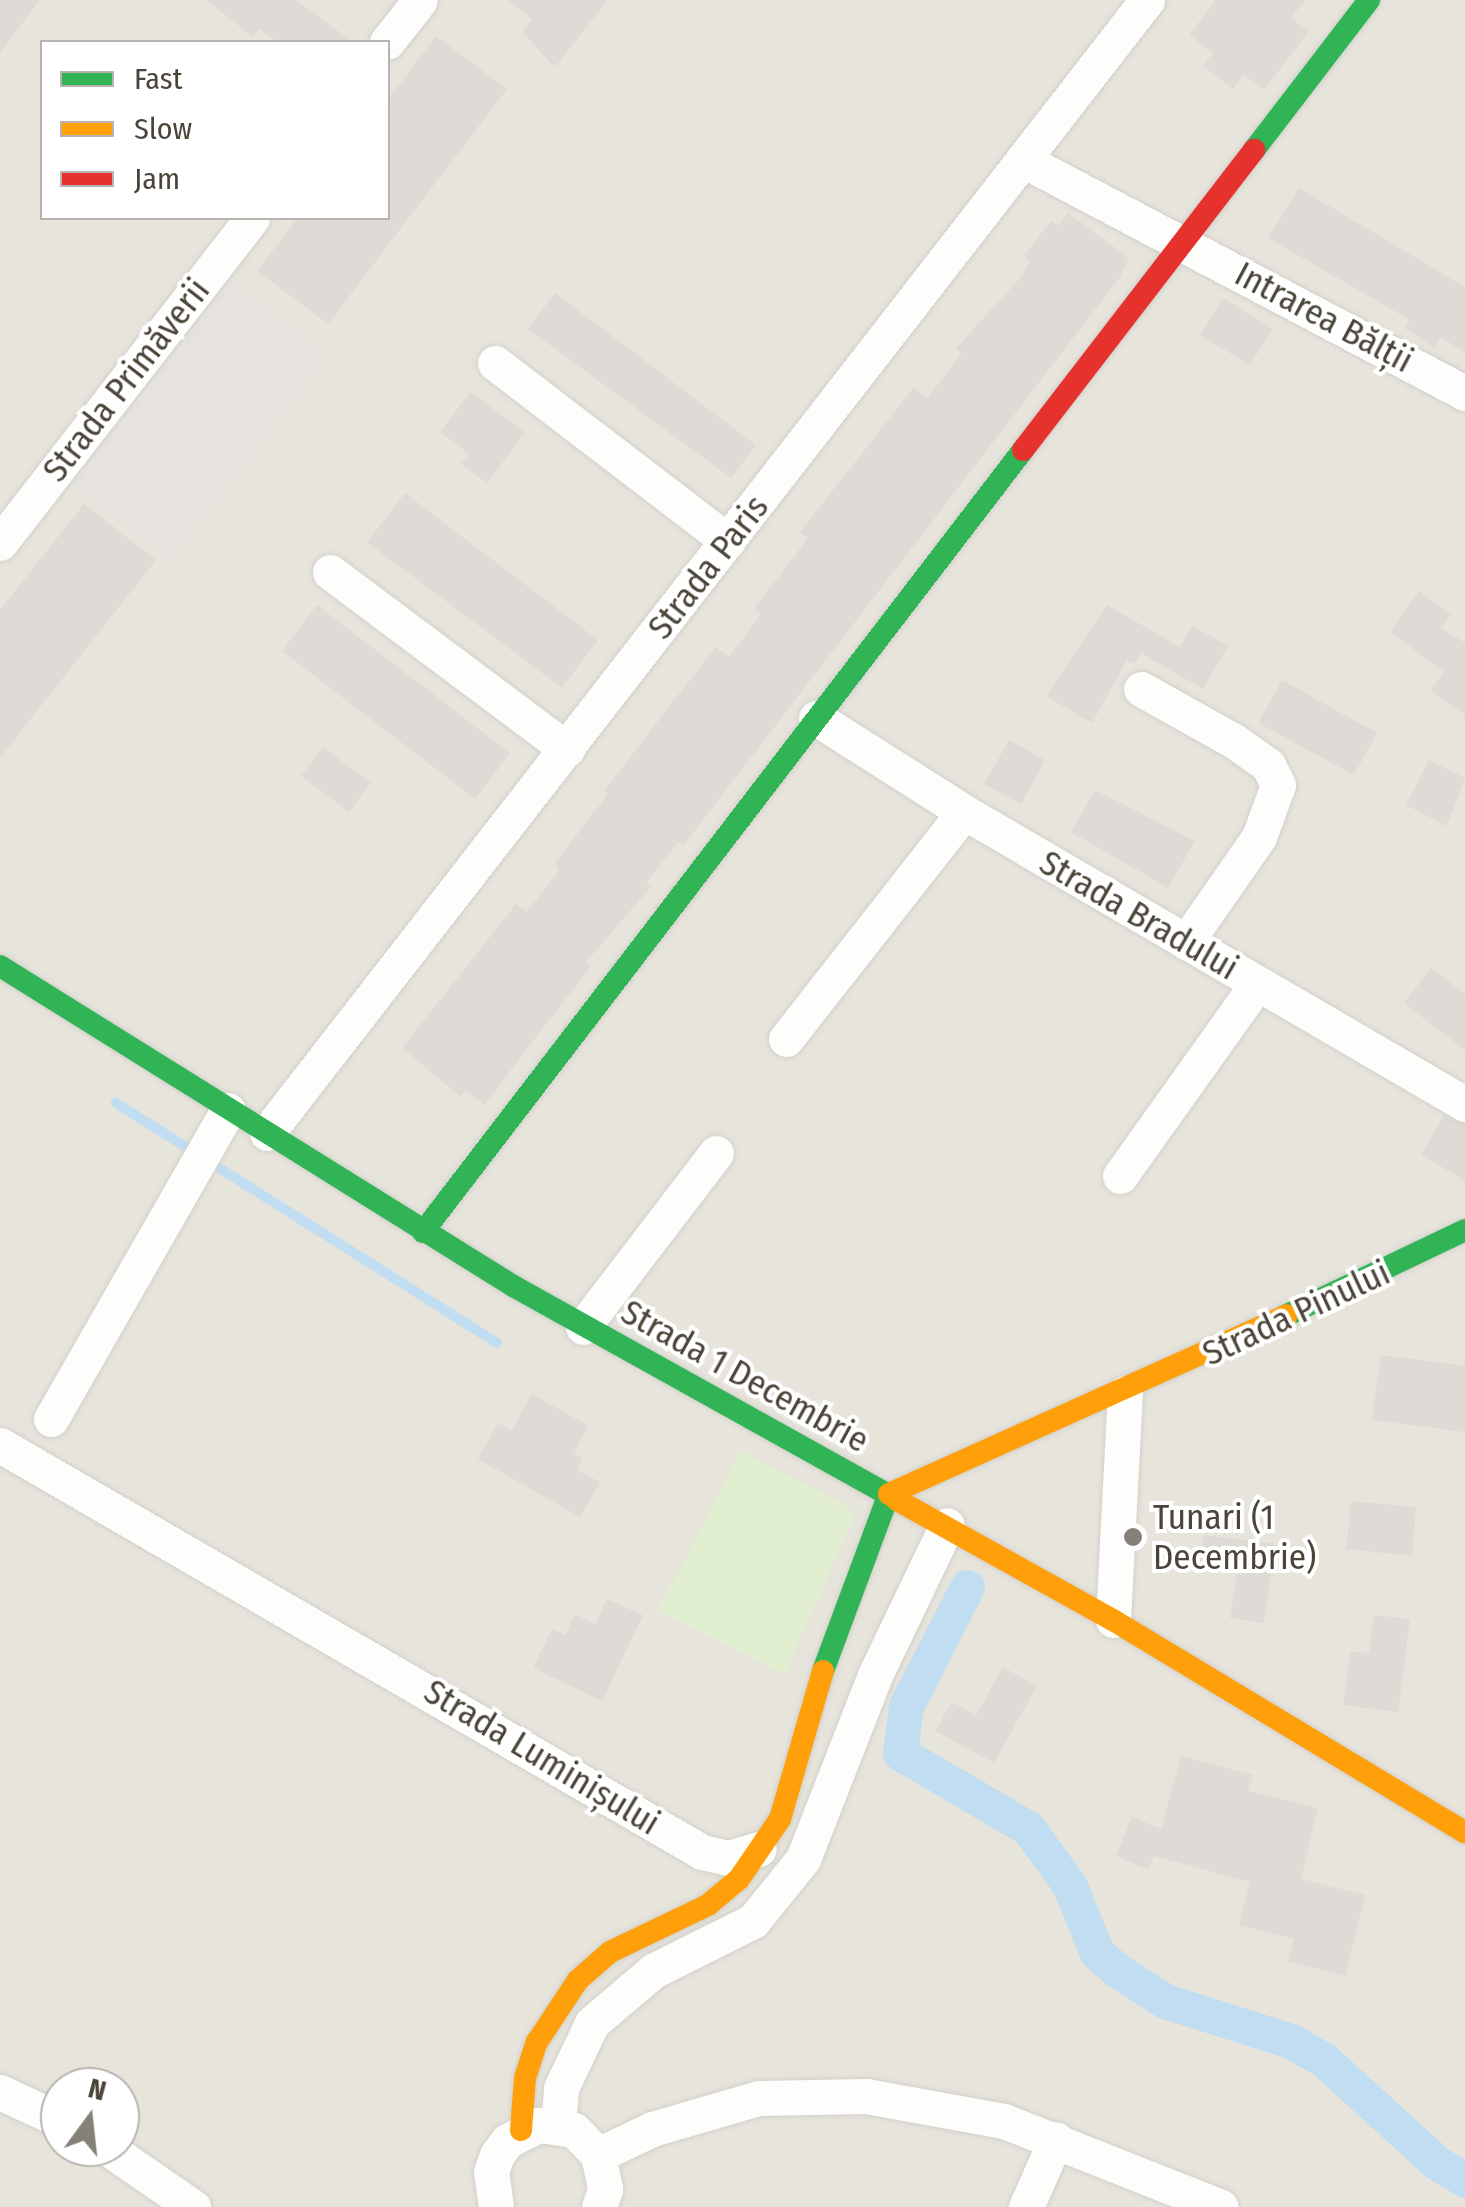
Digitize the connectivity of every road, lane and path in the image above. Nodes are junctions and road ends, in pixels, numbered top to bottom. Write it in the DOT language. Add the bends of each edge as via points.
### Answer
graph roads {
  1 [pos="420,0"];
  2 [pos="1147,0"];
  3 [pos="1370,0"];
  4 [pos="389,40"];
  5 [pos="1023,160"];
  6 [pos="250,220"];
  7 [pos="1182,242"];
  8 [pos="495,363"];
  9 [pos="1465,393"];
  10 [pos="728,541"];
  11 [pos="0,543"];
  12 [pos="330,572"];
  13 [pos="1141,689"];
  14 [pos="816,718"];
  15 [pos="568,749"];
  16 [pos="964,812"];
  17 [pos="1186,942"];
  18 [pos="0,966"];
  19 [pos="1257,984"];
  20 [pos="786,1039"];
  21 [pos="1465,1104"];
  22 [pos="220,1125"];
  23 [pos="268,1133"];
  24 [pos="716,1153"];
  25 [pos="1120,1176"];
  26 [pos="1465,1230"];
  27 [pos="422,1232"];
  28 [pos="582,1327"];
  29 [pos="1125,1393"];
  30 [pos="50,1419"];
  31 [pos="0,1445"];
  32 [pos="889,1494"];
  33 [pos="946,1525"];
  34 [pos="1112,1620"];
  35 [pos="1465,1832"];
  36 [pos="759,1850"];
  37 [pos="0,2092"];
  38 [pos="40,2111"];
  39 [pos="558,2125"];
  40 [pos="522,2130"];
  41 [pos="1056,2140"];
  42 [pos="598,2155"];
  43 [pos="126,2167"];
  44 [pos="155,2195"];
  45 [pos="193,2207"];
  46 [pos="496,2207"];
  47 [pos="599,2207"];
  48 [pos="1026,2207"];
  49 [pos="1221,2207"];
  1 -- 4 [label="street"];
  2 -- 5 [label="street, Strada Paris"];
  3 -- 7 [label="street"];
  5 -- 7 [label="street, Intrarea Bălții"];
  5 -- 10 [label="street, Strada Paris"];
  6 -- 11 [label="street, Strada Primăverii"];
  7 -- 9 [label="street, Intrarea Bălții"];
  7 -- 14 [label="street"];
  8 -- 10 [label="street"];
  10 -- 15 [label="street, Strada Paris"];
  12 -- 15 [label="street"];
  13 -- 17 [label="street" via="1234,741 1268,765 1278,785 1258,837"];
  14 -- 16 [label="street, Strada Bradului"];
  14 -- 27 [label="street"];
  15 -- 23 [label="street, Strada Paris"];
  16 -- 17 [label="street, Strada Bradului"];
  16 -- 20 [label="street"];
  17 -- 19 [label="street, Strada Bradului"];
  18 -- 22 [label="street, Strada 1 Decembrie"];
  19 -- 21 [label="street, Strada Bradului"];
  19 -- 25 [label="street"];
  22 -- 23 [label="street, Strada 1 Decembrie"];
  22 -- 30 [label="street"];
  23 -- 27 [label="street, Strada 1 Decembrie"];
  24 -- 28 [label="street"];
  26 -- 29 [label="street, Strada Pinului"];
  27 -- 28 [label="street, Strada 1 Decembrie"];
  28 -- 32 [label="street, Strada 1 Decembrie"];
  29 -- 32 [label="street, Strada Pinului"];
  29 -- 34 [label="street"];
  31 -- 36 [label="street, Strada Luminișului" via="702,1852 728,1858"];
  32 -- 33 [label="street, Strada 1 Decembrie"];
  32 -- 36 [label="street" via="850,1584 786,1803"];
  33 -- 34 [label="street, Strada 1 Decembrie"];
  33 -- 39 [label="street" via="883,1657 803,1859 753,1920 654,1971 592,2023 561,2088"];
  34 -- 35 [label="street, Strada 1 Decembrie"];
  36 -- 40 [label="street" via="708,1905 610,1952 578,1980 537,2042 523,2091"];
  37 -- 38 [label="street"];
  39 -- 40 [label="street"];
  39 -- 42 [label="street" via="588,2141"];
  40 -- 46 [label="street" via="507,2141 491,2172"];
  41 -- 42 [label="street" via="917,2100 813,2095 703,2112"];
  41 -- 48 [label="street"];
  41 -- 49 [label="street"];
  42 -- 47 [label="street" via="605,2188"];
  43 -- 44 [label="street"];
  44 -- 45 [label="street"];
}
